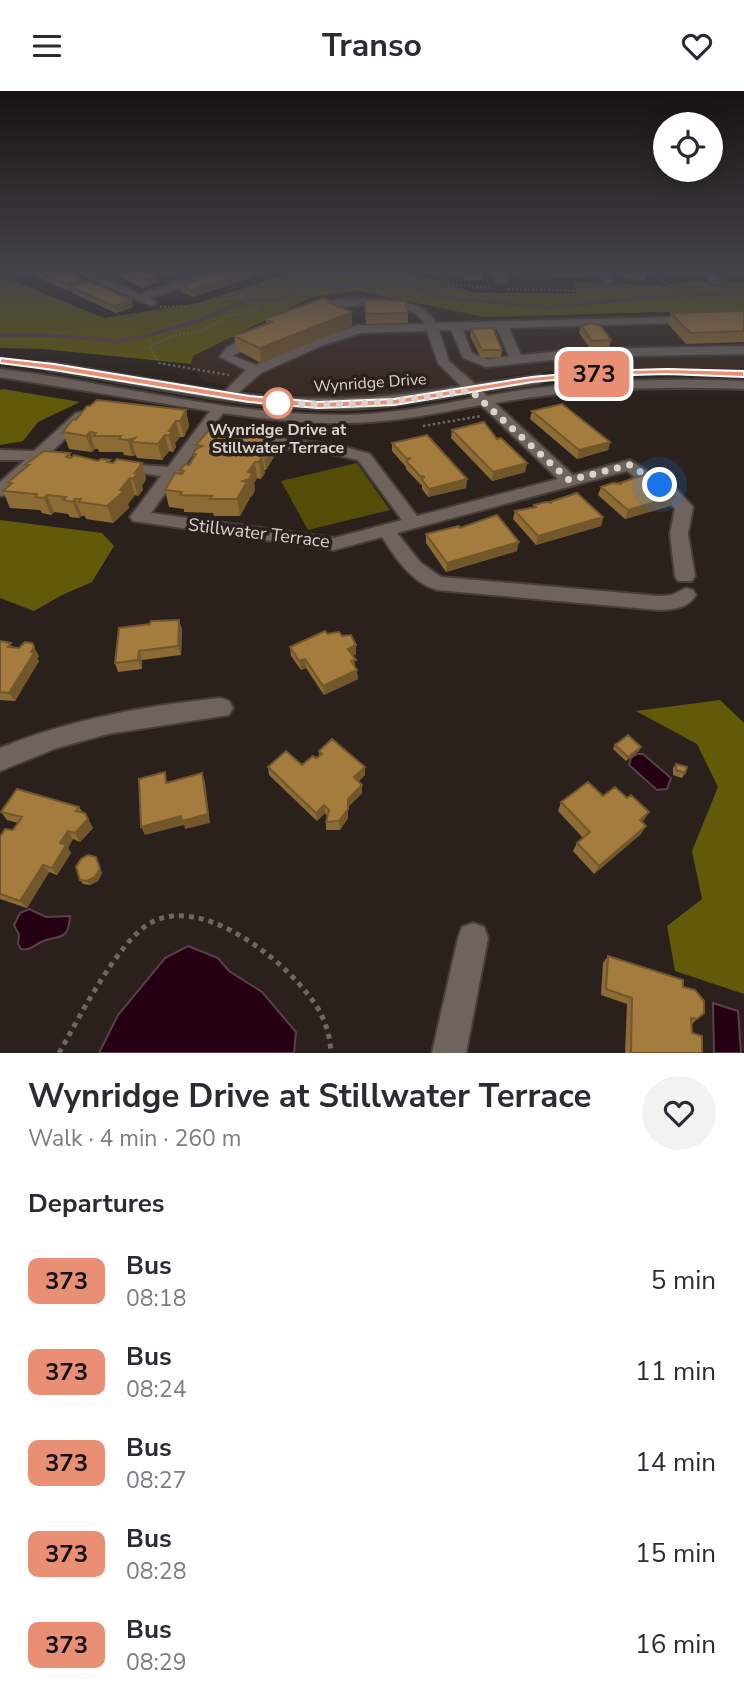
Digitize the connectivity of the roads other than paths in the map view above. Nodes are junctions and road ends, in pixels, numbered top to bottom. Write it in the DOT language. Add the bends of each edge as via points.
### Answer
graph roads {
  1 [pos="303,314"];
  2 [pos="422,314"];
  3 [pos="296,317"];
  4 [pos="744,319"];
  5 [pos="614,324"];
  6 [pos="502,325"];
  7 [pos="431,327"];
  8 [pos="456,327"];
  9 [pos="274,328"];
  10 [pos="581,345"];
  11 [pos="744,350"];
  12 [pos="476,360"];
  13 [pos="512,360"];
  14 [pos="0,361"];
  15 [pos="256,370"];
  16 [pos="0,373"];
  17 [pos="744,374"];
  18 [pos="744,385"];
  19 [pos="470,390"];
  20 [pos="224,396"];
  21 [pos="484,402"];
  22 [pos="85,412"];
  23 [pos="214,436"];
  24 [pos="0,455"];
  25 [pos="40,456"];
  26 [pos="79,461"];
  27 [pos="105,464"];
  28 [pos="630,465"];
  29 [pos="171,472"];
  30 [pos="569,480"];
  31 [pos="0,491"];
  32 [pos="413,523"];
  33 [pos="386,530"];
  34 [pos="685,585"];
  35 [pos="221,708"];
  36 [pos="0,760"];
  37 [pos="473,938"];
  38 [pos="449,1053"];
  1 -- 3 [label="street"];
  2 -- 7 [label="street"];
  4 -- 5 [label="street"];
  5 -- 6 [label="street, Stillwater Terrace"];
  5 -- 10 [label="street" via="582,327"];
  6 -- 8 [label="street, Stillwater Terrace"];
  6 -- 13 [label="street"];
  7 -- 8 [label="street, Stillwater Terrace"];
  7 -- 15 [label="street, Stillwater Terrace" via="352,330"];
  7 -- 19 [label="street" via="439,356"];
  8 -- 12 [label="street" via="467,355"];
  9 -- 15 [label="street" via="226,354 229,361"];
  10 -- 11 [label="street"];
  10 -- 13 [label="street"];
  12 -- 13 [label="street"];
  12 -- 13 [label="street" via="467,333 487,331 495,334"];
  14 -- 20 [label="street, Wynridge Drive"];
  15 -- 20 [label="street, Stillwater Terrace"];
  16 -- 20 [label="street, Wynridge Drive"];
  17 -- 19 [label="street, Wynridge Drive" via="597,373"];
  18 -- 21 [label="street, Wynridge Drive" via="609,385"];
  19 -- 20 [label="street, Wynridge Drive" via="345,405"];
  19 -- 21 [label="street"];
  20 -- 21 [label="street, Wynridge Drive" via="285,417 348,419"];
  20 -- 23 [label="street, Stillwater Terrace"];
  21 -- 30 [label="street"];
  22 -- 25 [label="street"];
  23 -- 29 [label="street, Stillwater Terrace"];
  23 -- 32 [label="street" via="365,457"];
  24 -- 25 [label="street"];
  25 -- 26 [label="street"];
  25 -- 31 [label="street"];
  27 -- 29 [label="street"];
  28 -- 30 [label="street, Stillwater Terrace"];
  28 -- 34 [label="lane" via="684,507 679,534"];
  29 -- 33 [label="street, Stillwater Terrace" via="139,517 334,544"];
  30 -- 32 [label="street, Stillwater Terrace"];
  32 -- 33 [label="street, Stillwater Terrace"];
  33 -- 34 [label="street" via="410,564 437,583 659,603 677,603"];
  35 -- 36 [label="street" via="115,721"];
  37 -- 38 [label="street"];
}
